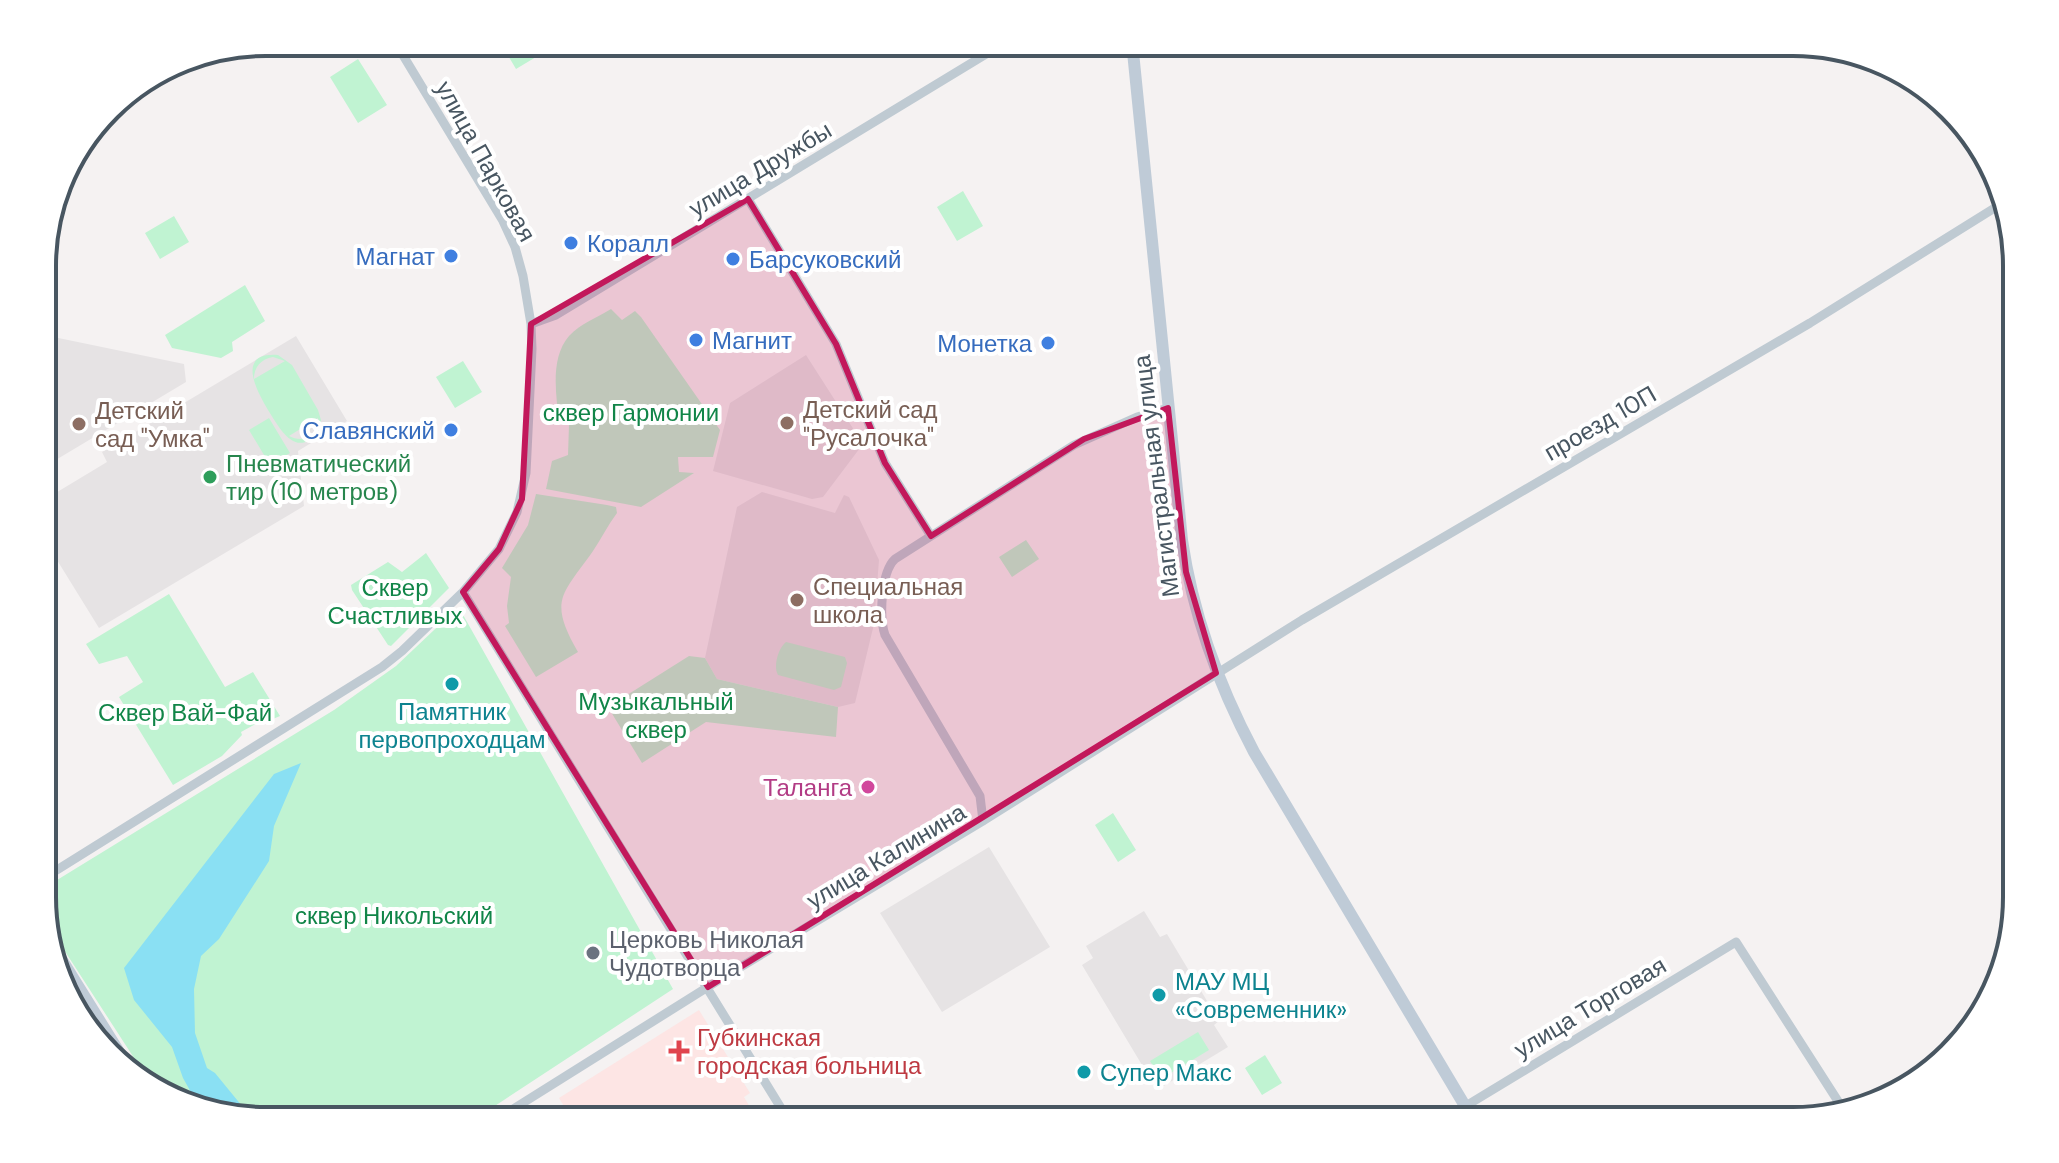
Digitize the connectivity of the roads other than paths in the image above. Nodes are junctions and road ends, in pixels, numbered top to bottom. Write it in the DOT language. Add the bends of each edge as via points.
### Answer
graph roads {
  1 [pos="404,56"];
  2 [pos="983,56"];
  3 [pos="1133,56"];
  4 [pos="748,199"];
  5 [pos="1994,208"];
  6 [pos="531,324"];
  7 [pos="1168,408"];
  8 [pos="931,536"];
  9 [pos="463,592"];
  10 [pos="1216,673"];
  11 [pos="983,821"];
  12 [pos="56,871"];
  13 [pos="72,976"];
  14 [pos="708,987"];
  15 [pos="109,1036"];
  16 [pos="1838,1102"];
  17 [pos="1465,1106"];
  18 [pos="516,1107"];
  19 [pos="781,1107"];
  1 -- 6 [label="street, улица Парковая" via="509,234"];
  2 -- 4 [label="street, улица Дружбы"];
  3 -- 7 [label="main road, Магистральная улица"];
  4 -- 6 [label="street, улица Дружбы" via="556,315"];
  4 -- 8 [label="street" via="836,344 885,463"];
  5 -- 10 [label="street, проезд 10П" via="1810,323"];
  6 -- 9 [label="street, улица Парковая" via="529,449 522,499 499,549"];
  7 -- 8 [label="street" via="1084,439"];
  7 -- 10 [label="main road, Магистральная улица" via="1186,572"];
  8 -- 11 [label="street" via="886,570 882,628 980,796"];
  9 -- 12 [label="street, улица Парковая" via="402,651 357,684"];
  9 -- 14 [label="street"];
  10 -- 11 [label="street, улица Калинина"];
  10 -- 17 [label="main road, Магистральная улица" via="1269,780"];
  11 -- 14 [label="street, улица Калинина"];
  13 -- 15 [label="main road"];
  14 -- 18 [label="street, улица Калинина"];
  14 -- 19 [label="street"];
  16 -- 17 [label="street, улица Торговая" via="1736,942"];
}
